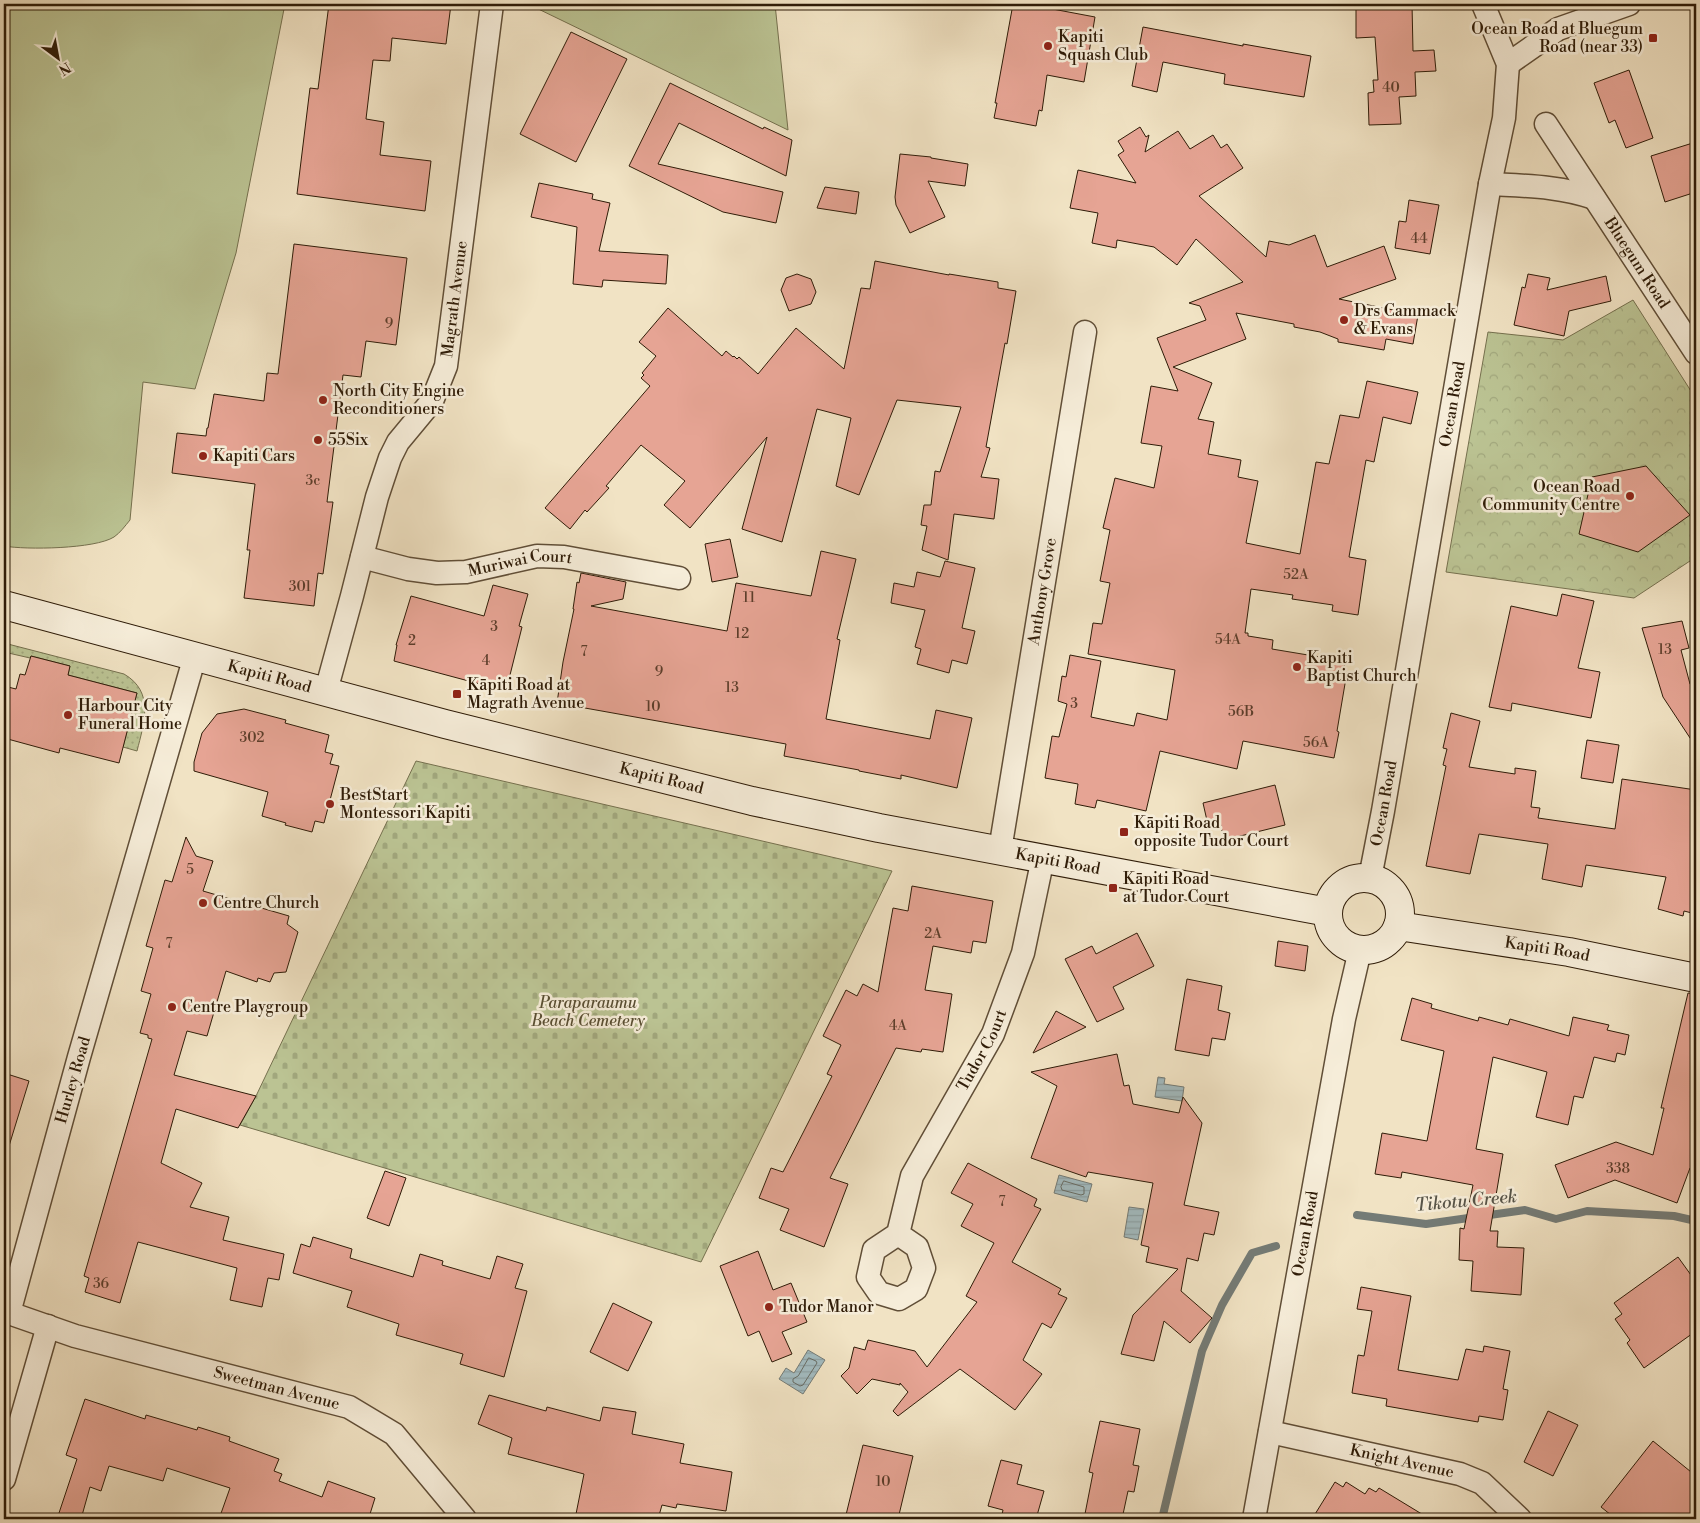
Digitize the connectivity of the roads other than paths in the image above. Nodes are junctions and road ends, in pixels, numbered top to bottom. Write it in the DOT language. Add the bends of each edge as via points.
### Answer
graph roads {
  1 [pos="492,4"];
  2 [pos="1483,4"];
  3 [pos="1629,4"];
  4 [pos="1508,64"];
  5 [pos="1546,124"];
  6 [pos="1490,184"];
  7 [pos="1594,198"];
  8 [pos="1086,332"];
  9 [pos="1696,353"];
  10 [pos="362,557"];
  11 [pos="679,578"];
  12 [pos="4,605"];
  13 [pos="195,656"];
  14 [pos="326,690"];
  15 [pos="1000,850"];
  16 [pos="1043,858"];
  17 [pos="1370,878"];
  18 [pos="1328,912"];
  19 [pos="1398,926"];
  20 [pos="1360,950"];
  21 [pos="1696,978"];
  22 [pos="898,1234"];
  23 [pos="6,1312"];
  24 [pos="48,1326"];
  25 [pos="1270,1432"];
  26 [pos="4,1479"];
  27 [pos="465,1519"];
  28 [pos="1254,1519"];
  29 [pos="1520,1519"];
  1 -- 10 [label="street, Magrath Avenue" via="446,366 432,401 390,458 376,497"];
  2 -- 4 [label="street"];
  3 -- 4 [label="street" via="1558,29"];
  4 -- 6 [label="street, Ocean Road" via="1504,118"];
  5 -- 7 [label="street, Bluegum Road"];
  6 -- 7 [label="street" via="1553,188"];
  6 -- 17 [label="street, Ocean Road"];
  7 -- 9 [label="street, Bluegum Road"];
  8 -- 15 [label="street, Anthony Grove"];
  10 -- 11 [label="street, Muriwai Court" via="437,573 466,572 537,556 564,557"];
  10 -- 14 [label="street, Magrath Avenue"];
  12 -- 13 [label="main road, Kapiti Road"];
  13 -- 14 [label="main road, Kapiti Road"];
  13 -- 23 [label="street, Hurley Road"];
  14 -- 15 [label="main road, Kapiti Road" via="446,724 752,801"];
  15 -- 16 [label="main road, Kapiti Road"];
  16 -- 18 [label="main road, Kapiti Road"];
  16 -- 22 [label="street, Tudor Court" via="1023,953 993,1034 912,1176"];
  17 -- 18 [label="main road" via="1355,879 1342,886 1332,897"];
  17 -- 19 [label="main road" via="1392,890 1398,902"];
  18 -- 20 [label="main road" via="1340,941"];
  19 -- 20 [label="main road" via="1387,942"];
  19 -- 21 [label="main road, Kapiti Road" via="1569,952"];
  20 -- 25 [label="street, Ocean Road" via="1344,1019"];
  23 -- 24 [label="street, Hurley Road"];
  24 -- 26 [label="street"];
  24 -- 27 [label="street, Sweetman Avenue" via="75,1336 348,1407 394,1434"];
  25 -- 28 [label="street, Ocean Road"];
  25 -- 29 [label="street, Knight Avenue" via="1460,1474 1482,1483"];
}
